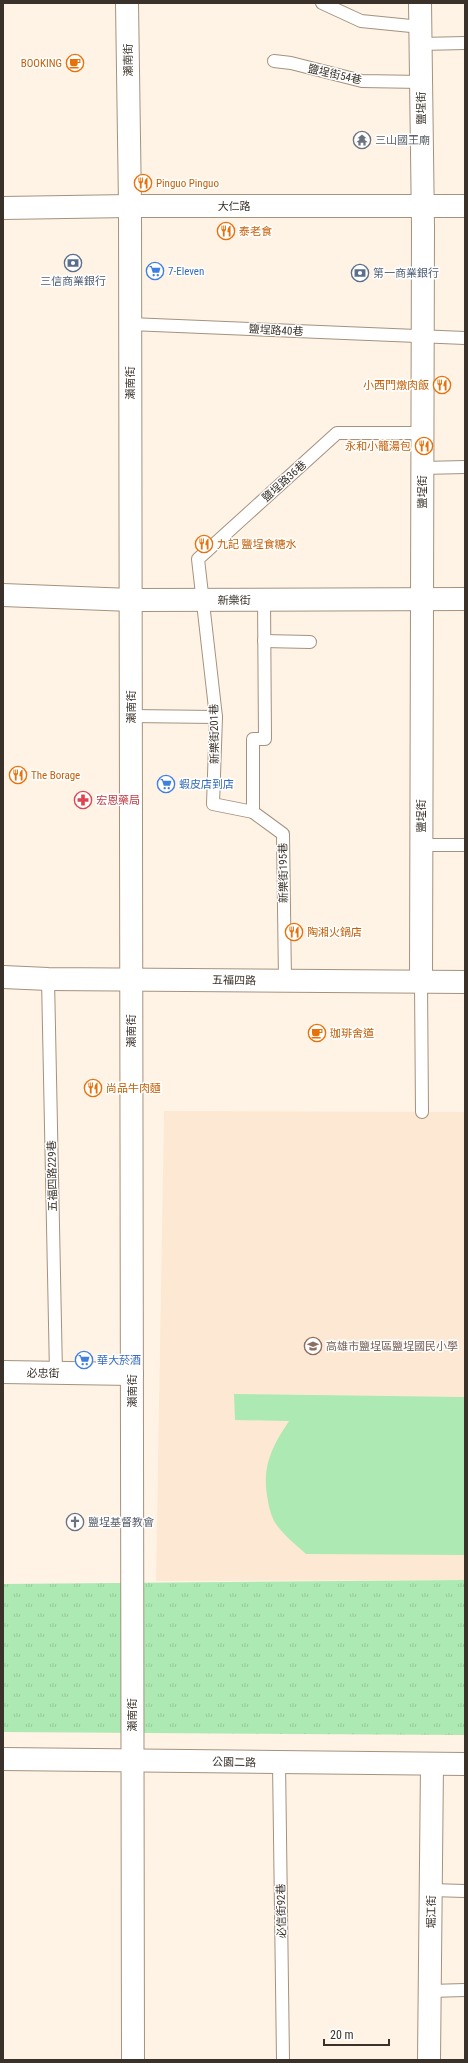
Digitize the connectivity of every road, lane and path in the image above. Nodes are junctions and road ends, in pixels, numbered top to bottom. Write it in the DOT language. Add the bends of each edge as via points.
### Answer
graph roads {
  1 [pos="126,3"];
  2 [pos="322,3"];
  3 [pos="420,3"];
  4 [pos="421,36"];
  5 [pos="465,43"];
  6 [pos="274,62"];
  7 [pos="421,82"];
  8 [pos="130,206"];
  9 [pos="422,206"];
  10 [pos="465,206"];
  11 [pos="3,208"];
  12 [pos="130,324"];
  13 [pos="422,337"];
  14 [pos="465,338"];
  15 [pos="422,433"];
  16 [pos="465,467"];
  17 [pos="422,468"];
  18 [pos="3,595"];
  19 [pos="465,599"];
  20 [pos="131,600"];
  21 [pos="201,600"];
  22 [pos="264,600"];
  23 [pos="422,600"];
  24 [pos="264,641"];
  25 [pos="310,642"];
  26 [pos="131,716"];
  27 [pos="216,717"];
  28 [pos="253,812"];
  29 [pos="421,845"];
  30 [pos="465,845"];
  31 [pos="3,977"];
  32 [pos="48,979"];
  33 [pos="131,979"];
  34 [pos="285,981"];
  35 [pos="421,982"];
  36 [pos="465,982"];
  37 [pos="422,1112"];
  38 [pos="3,1372"];
  39 [pos="56,1373"];
  40 [pos="132,1374"];
  41 [pos="3,1758"];
  42 [pos="132,1760"];
  43 [pos="279,1762"];
  44 [pos="432,1764"];
  45 [pos="465,1764"];
  46 [pos="431,1890"];
  47 [pos="465,1891"];
  48 [pos="465,1990"];
  49 [pos="430,1991"];
  50 [pos="132,2060"];
  51 [pos="283,2060"];
  52 [pos="429,2060"];
  1 -- 8 [label="street, 瀨南街"];
  2 -- 4 [label="lane" via="361,21"];
  3 -- 4 [label="street, 鹽埕街"];
  4 -- 5 [label="lane"];
  4 -- 7 [label="street, 鹽埕街"];
  6 -- 7 [label="lane, 鹽埕街54巷" via="291,63 362,81"];
  7 -- 9 [label="street, 鹽埕街"];
  8 -- 9 [label="street, 大仁路"];
  8 -- 11 [label="street, 大仁路"];
  8 -- 12 [label="street, 瀨南街"];
  9 -- 10 [label="street, 大仁路"];
  9 -- 13 [label="street, 鹽埕街"];
  12 -- 13 [label="lane, 鹽埕路40巷"];
  12 -- 20 [label="street, 瀨南街"];
  13 -- 14 [label="lane, 鹽埕路40巷"];
  13 -- 15 [label="street, 鹽埕街"];
  15 -- 17 [label="street, 鹽埕街"];
  15 -- 21 [label="lane, 鹽埕路36巷" via="337,433 198,559"];
  16 -- 17 [label="lane"];
  17 -- 23 [label="street, 鹽埕街"];
  18 -- 20 [label="street, 新樂街"];
  19 -- 23 [label="street, 新樂街"];
  20 -- 21 [label="street, 新樂街"];
  20 -- 26 [label="street, 瀨南街"];
  21 -- 22 [label="street, 新樂街"];
  21 -- 27 [label="lane, 新樂街201巷"];
  22 -- 23 [label="street, 新樂街"];
  22 -- 24 [label="lane"];
  23 -- 29 [label="street, 鹽埕街"];
  24 -- 25 [label="lane"];
  24 -- 28 [label="lane" via="265,739 253,739"];
  26 -- 27 [label="lane"];
  26 -- 33 [label="street, 瀨南街"];
  27 -- 28 [label="lane, 新樂街201巷" via="213,804"];
  28 -- 34 [label="lane, 新樂街195巷" via="283,834"];
  29 -- 30 [label="lane"];
  29 -- 35 [label="street, 鹽埕街"];
  31 -- 32 [label="street, 五福四路"];
  32 -- 33 [label="street, 五福四路"];
  32 -- 39 [label="lane, 五福四路229巷"];
  33 -- 34 [label="street, 五福四路"];
  33 -- 40 [label="street, 瀨南街"];
  34 -- 35 [label="street, 五福四路"];
  35 -- 36 [label="street, 五福四路"];
  35 -- 37 [label="lane"];
  38 -- 39 [label="street, 必忠街"];
  39 -- 40 [label="street, 必忠街"];
  40 -- 42 [label="street, 瀨南街"];
  41 -- 42 [label="street, 公園二路"];
  42 -- 43 [label="street, 公園二路"];
  42 -- 50 [label="street, 瀨南街"];
  43 -- 44 [label="street, 公園二路"];
  43 -- 51 [label="lane, 必信街92巷"];
  44 -- 45 [label="street, 公園二路"];
  44 -- 46 [label="street, 堀江街"];
  46 -- 47 [label="lane"];
  46 -- 49 [label="street, 堀江街"];
  48 -- 49 [label="lane"];
  49 -- 52 [label="street, 堀江街"];
}
